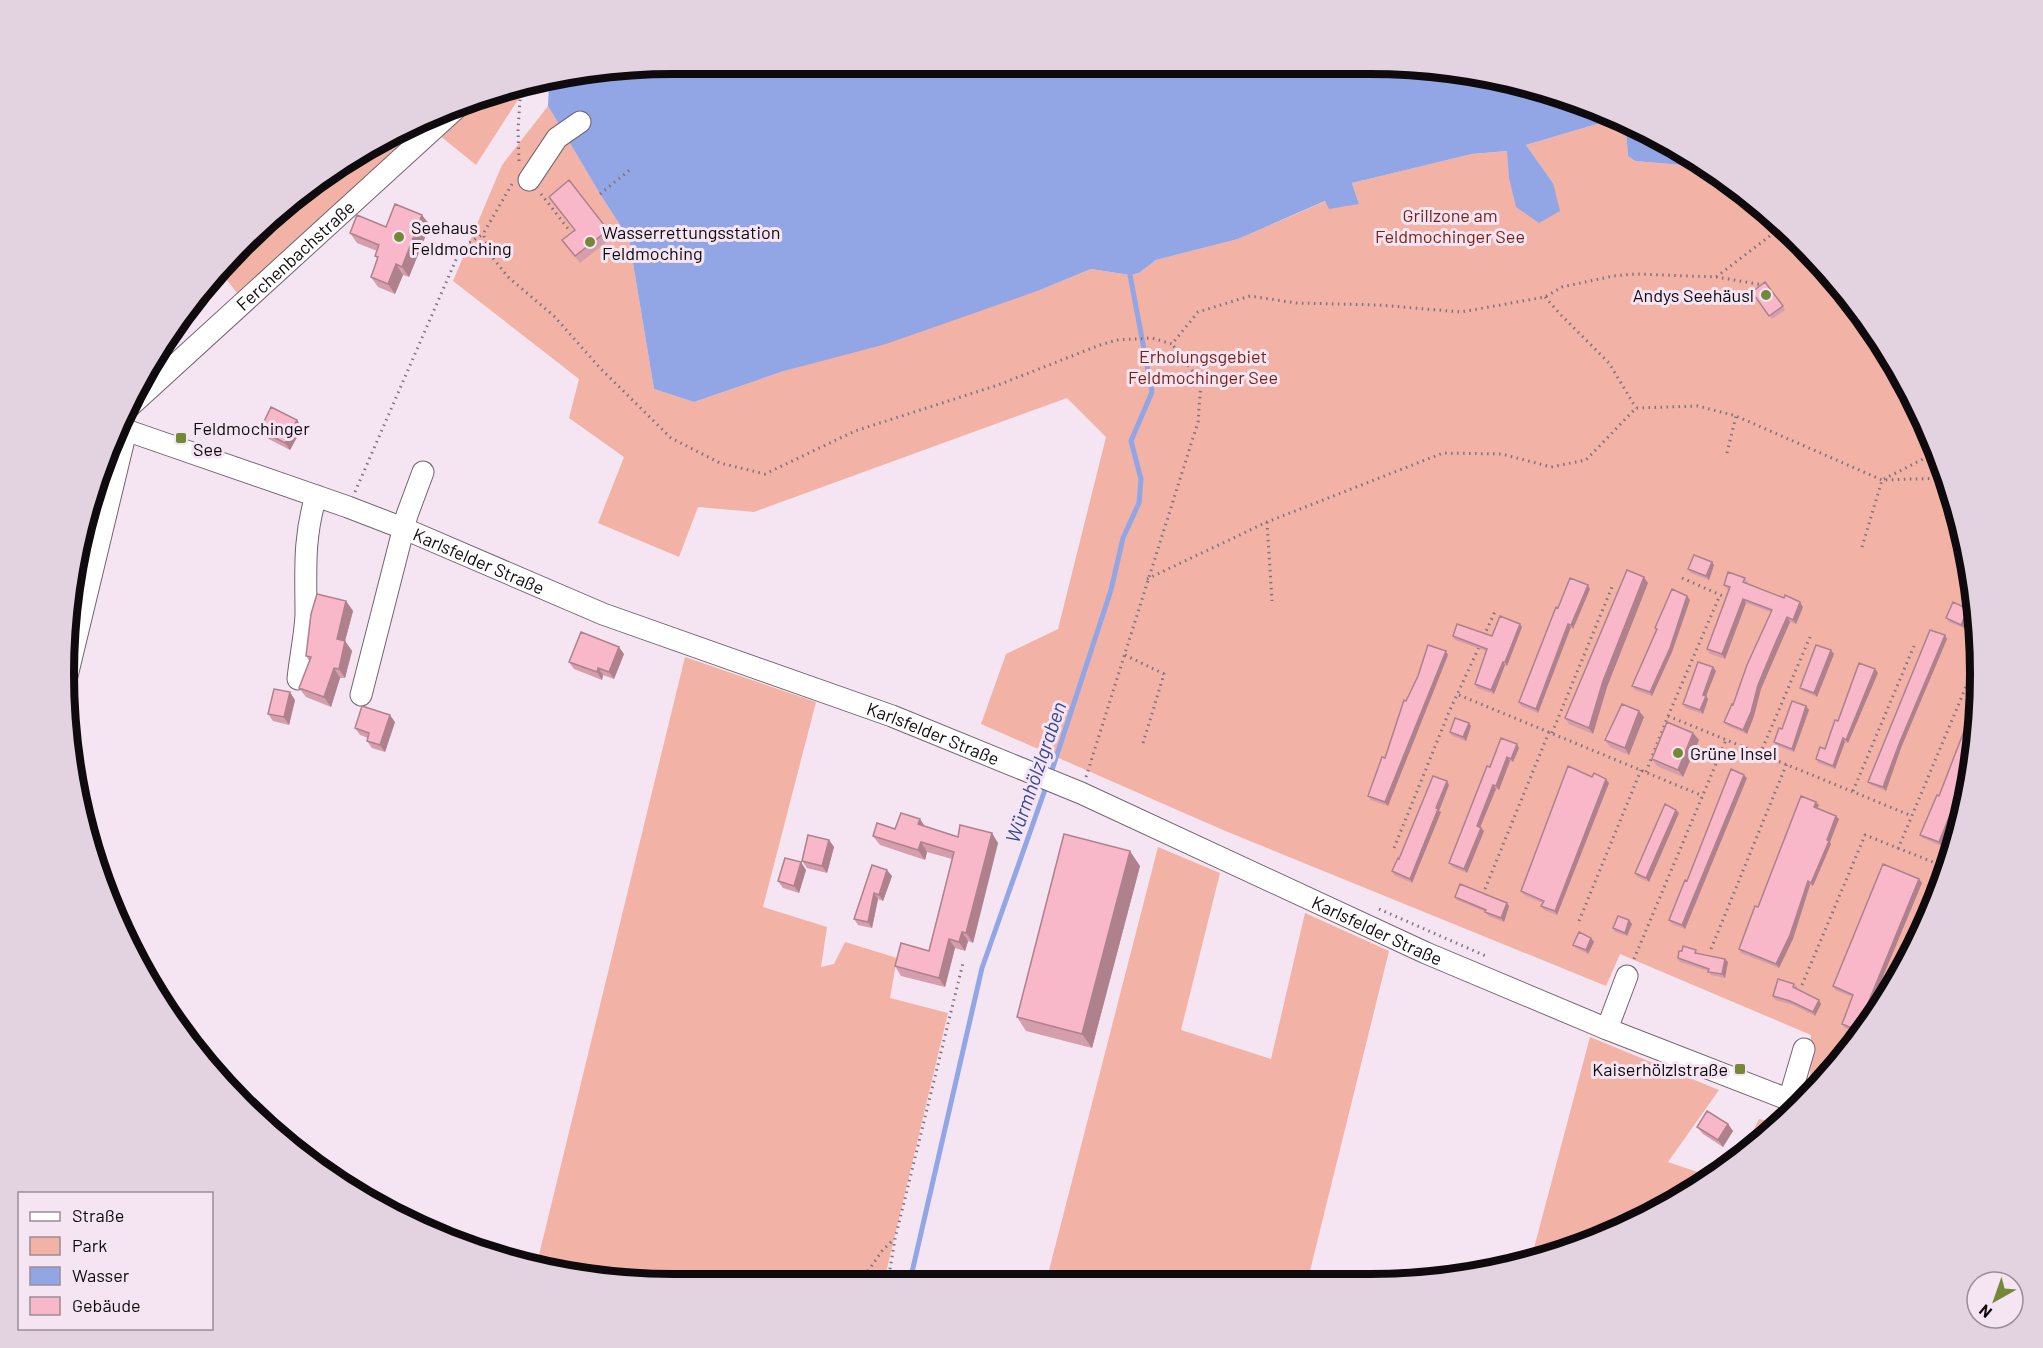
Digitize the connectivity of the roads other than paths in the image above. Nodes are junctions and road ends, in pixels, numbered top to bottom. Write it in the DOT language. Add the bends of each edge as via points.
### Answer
graph roads {
  1 [pos="445,119"];
  2 [pos="580,122"];
  3 [pos="524,175"];
  4 [pos="142,395"];
  5 [pos="125,430"];
  6 [pos="118,446"];
  7 [pos="423,472"];
  8 [pos="315,496"];
  9 [pos="405,529"];
  10 [pos="75,641"];
  11 [pos="298,679"];
  12 [pos="361,695"];
  13 [pos="1627,975"];
  14 [pos="1607,1029"];
  15 [pos="1804,1049"];
  16 [pos="1795,1098"];
  17 [pos="1792,1101"];
  1 -- 4 [label="street, Ferchenbachstraße"];
  2 -- 3 [label="street" via="557,138"];
  5 -- 8 [label="street, Karlsfelder Straße"];
  6 -- 10 [label="street"];
  7 -- 9 [label="street"];
  8 -- 9 [label="street, Karlsfelder Straße"];
  8 -- 11 [label="street" via="306,533 306,617"];
  9 -- 12 [label="street"];
  9 -- 14 [label="street, Karlsfelder Straße" via="603,614 892,716 1032,773 1078,783 1426,954"];
  13 -- 14 [label="street"];
  14 -- 17 [label="street, Karlsfelder Straße"];
  15 -- 16 [label="street"];
}
